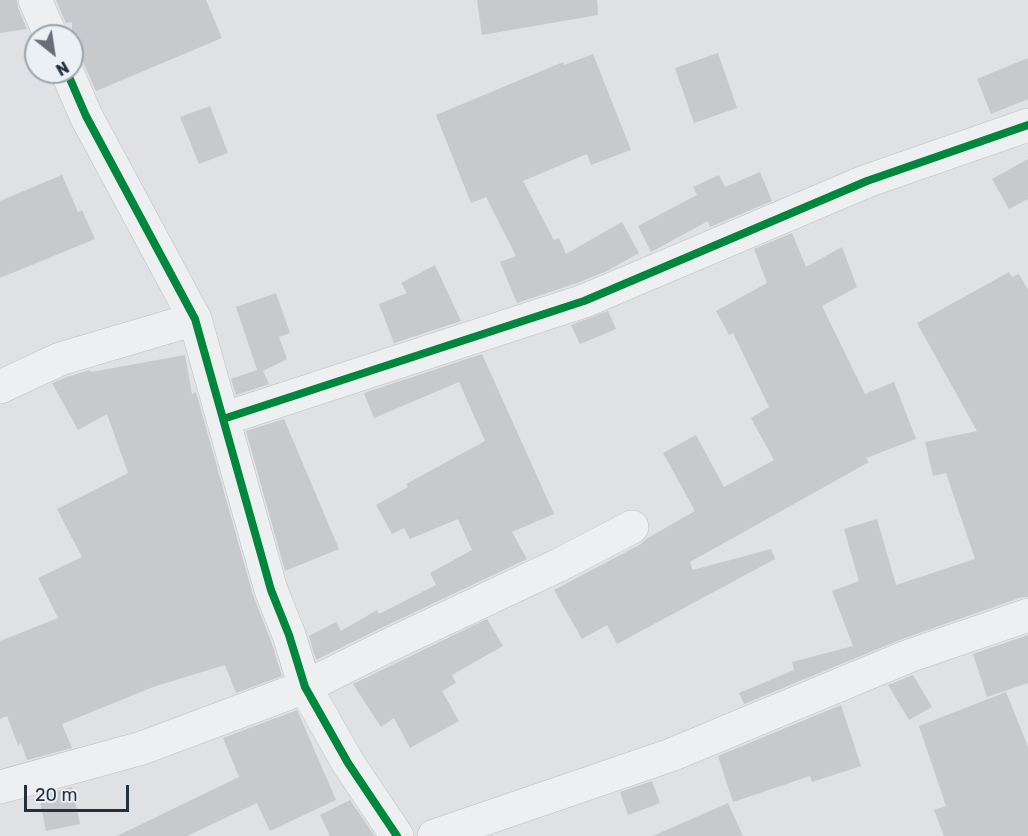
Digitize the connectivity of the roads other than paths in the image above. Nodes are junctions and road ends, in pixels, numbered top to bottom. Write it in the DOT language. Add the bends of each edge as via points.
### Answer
graph roads {
  1 [pos="35,0"];
  2 [pos="46,24"];
  3 [pos="72,84"];
  4 [pos="1028,125"];
  5 [pos="195,319"];
  6 [pos="0,387"];
  7 [pos="223,419"];
  8 [pos="632,528"];
  9 [pos="1028,615"];
  10 [pos="305,687"];
  11 [pos="0,787"];
  12 [pos="397,836"];
  13 [pos="434,836"];
  1 -- 2 [label="street"];
  3 -- 5 [label="street"];
  4 -- 7 [label="street" via="867,181 584,301"];
  5 -- 6 [label="street" via="60,359"];
  5 -- 7 [label="street"];
  7 -- 10 [label="street" via="271,590"];
  8 -- 10 [label="street"];
  9 -- 13 [label="street" via="909,656 671,755"];
  10 -- 11 [label="street" via="142,748"];
  10 -- 12 [label="street" via="348,763"];
}
